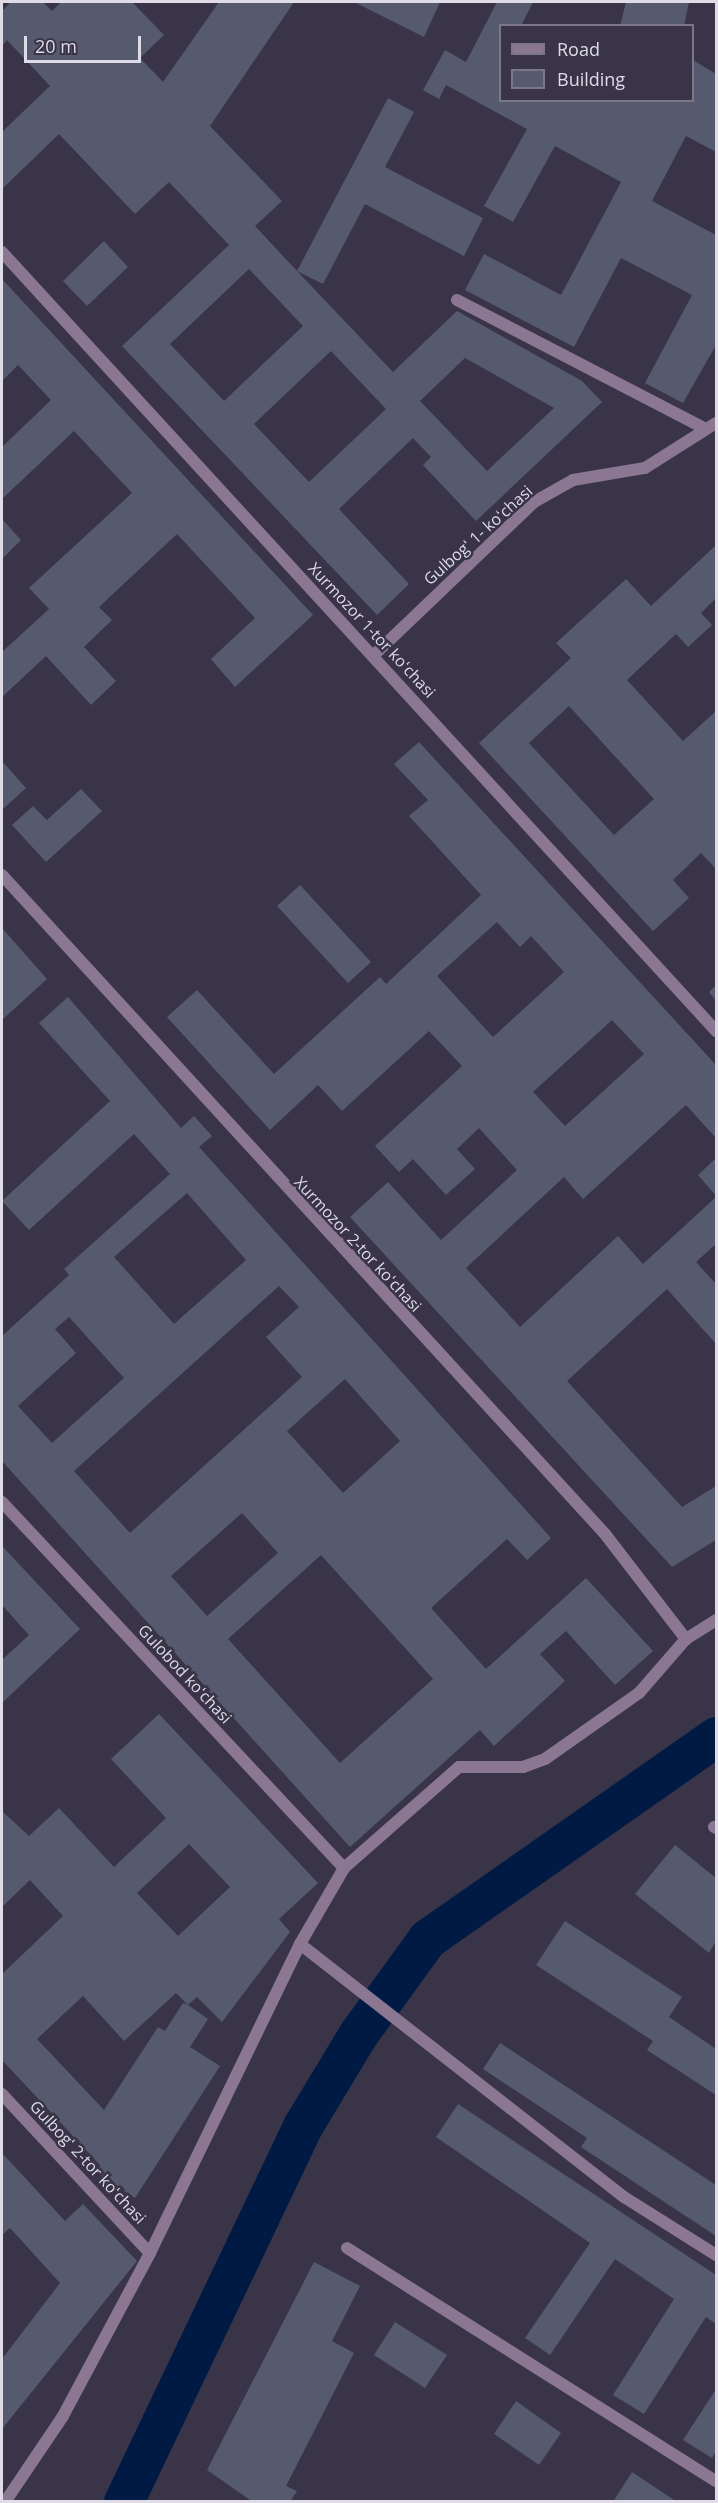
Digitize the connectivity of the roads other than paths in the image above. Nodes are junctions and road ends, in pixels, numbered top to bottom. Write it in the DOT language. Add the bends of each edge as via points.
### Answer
graph roads {
  1 [pos="2,252"];
  2 [pos="457,300"];
  3 [pos="712,426"];
  4 [pos="374,655"];
  5 [pos="2,875"];
  6 [pos="717,1031"];
  7 [pos="2,1502"];
  8 [pos="717,1620"];
  9 [pos="686,1639"];
  10 [pos="344,1868"];
  11 [pos="300,1944"];
  12 [pos="2,2094"];
  13 [pos="347,2248"];
  14 [pos="150,2253"];
  15 [pos="717,2255"];
  16 [pos="717,2481"];
  17 [pos="5,2502"];
  1 -- 4 [label="street, Xurmozor 1-tor koʻchasi"];
  2 -- 3 [label="street"];
  3 -- 4 [label="street, Gulbogʻ 1- koʻchasi" via="645,468 573,480 534,502"];
  4 -- 6 [label="street, Xurmozor 1-tor koʻchasi"];
  5 -- 9 [label="street, Xurmozor 2-tor koʻchasi" via="605,1534"];
  7 -- 10 [label="street, Gulobod koʻchasi"];
  8 -- 9 [label="street"];
  9 -- 10 [label="street" via="639,1693 544,1759 523,1767 459,1767"];
  10 -- 11 [label="street"];
  11 -- 14 [label="street"];
  11 -- 15 [label="street" via="624,2197"];
  12 -- 14 [label="street, Gulbogʻ 2-tor koʻchasi"];
  13 -- 16 [label="street"];
  14 -- 17 [label="street" via="63,2416"];
}
